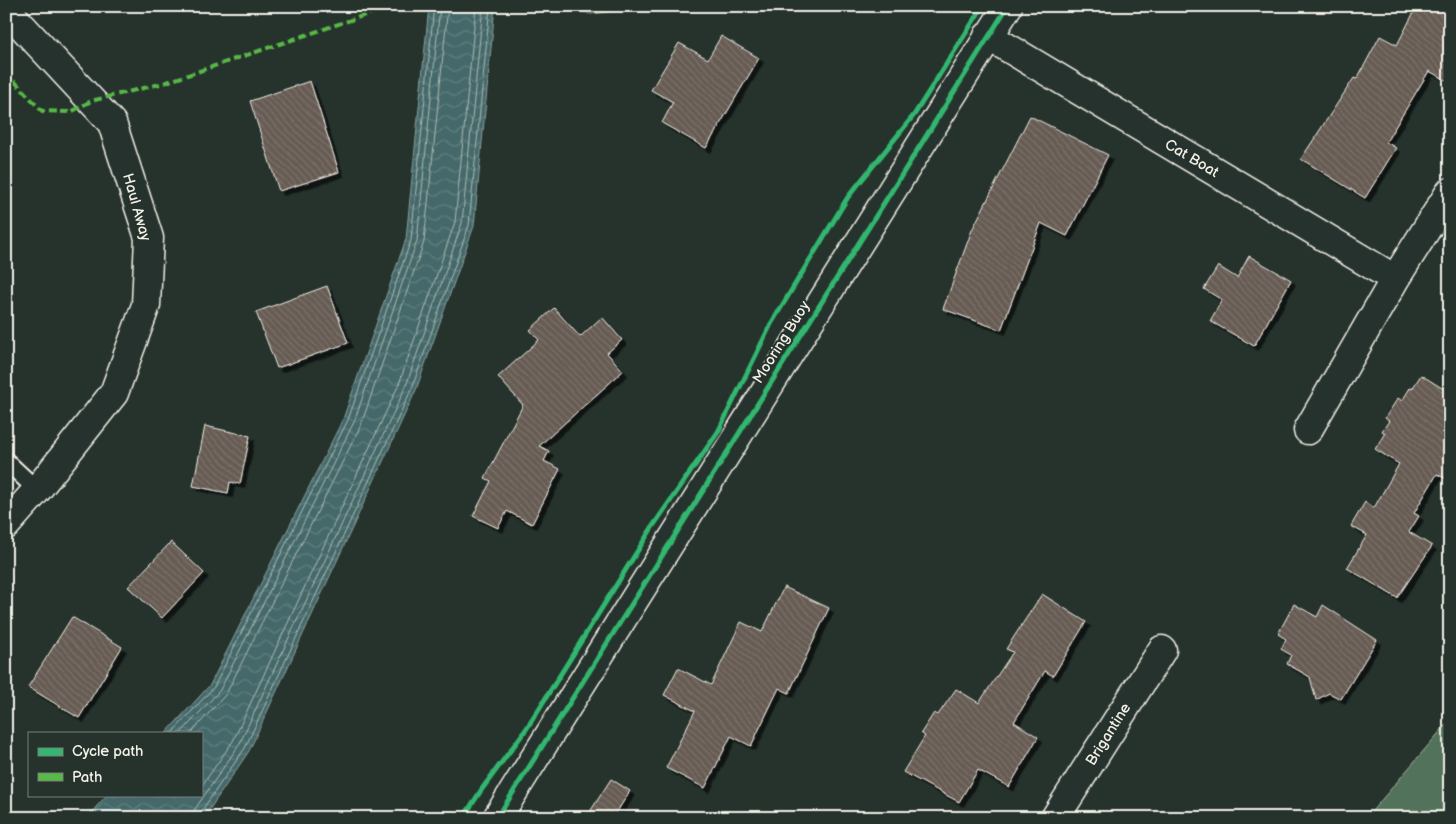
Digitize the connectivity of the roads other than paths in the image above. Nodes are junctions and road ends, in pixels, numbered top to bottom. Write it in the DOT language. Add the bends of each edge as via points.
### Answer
graph roads {
  1 [pos="1008,6"];
  2 [pos="6,9"];
  3 [pos="988,36"];
  4 [pos="1450,192"];
  5 [pos="1395,279"];
  6 [pos="1308,430"];
  7 [pos="6,461"];
  8 [pos="37,490"];
  9 [pos="6,525"];
  10 [pos="1162,650"];
  11 [pos="497,818"];
  12 [pos="1055,818"];
  1 -- 3 [label="street, Mooring Buoy"];
  2 -- 8 [label="street, Haul Away" via="112,123 149,238 146,305 114,393"];
  3 -- 5 [label="street, Cat Boat"];
  3 -- 11 [label="street, Mooring Buoy"];
  4 -- 5 [label="street"];
  5 -- 6 [label="street"];
  7 -- 8 [label="lane"];
  8 -- 9 [label="street, Haul Away"];
  10 -- 12 [label="street, Brigantine"];
}
